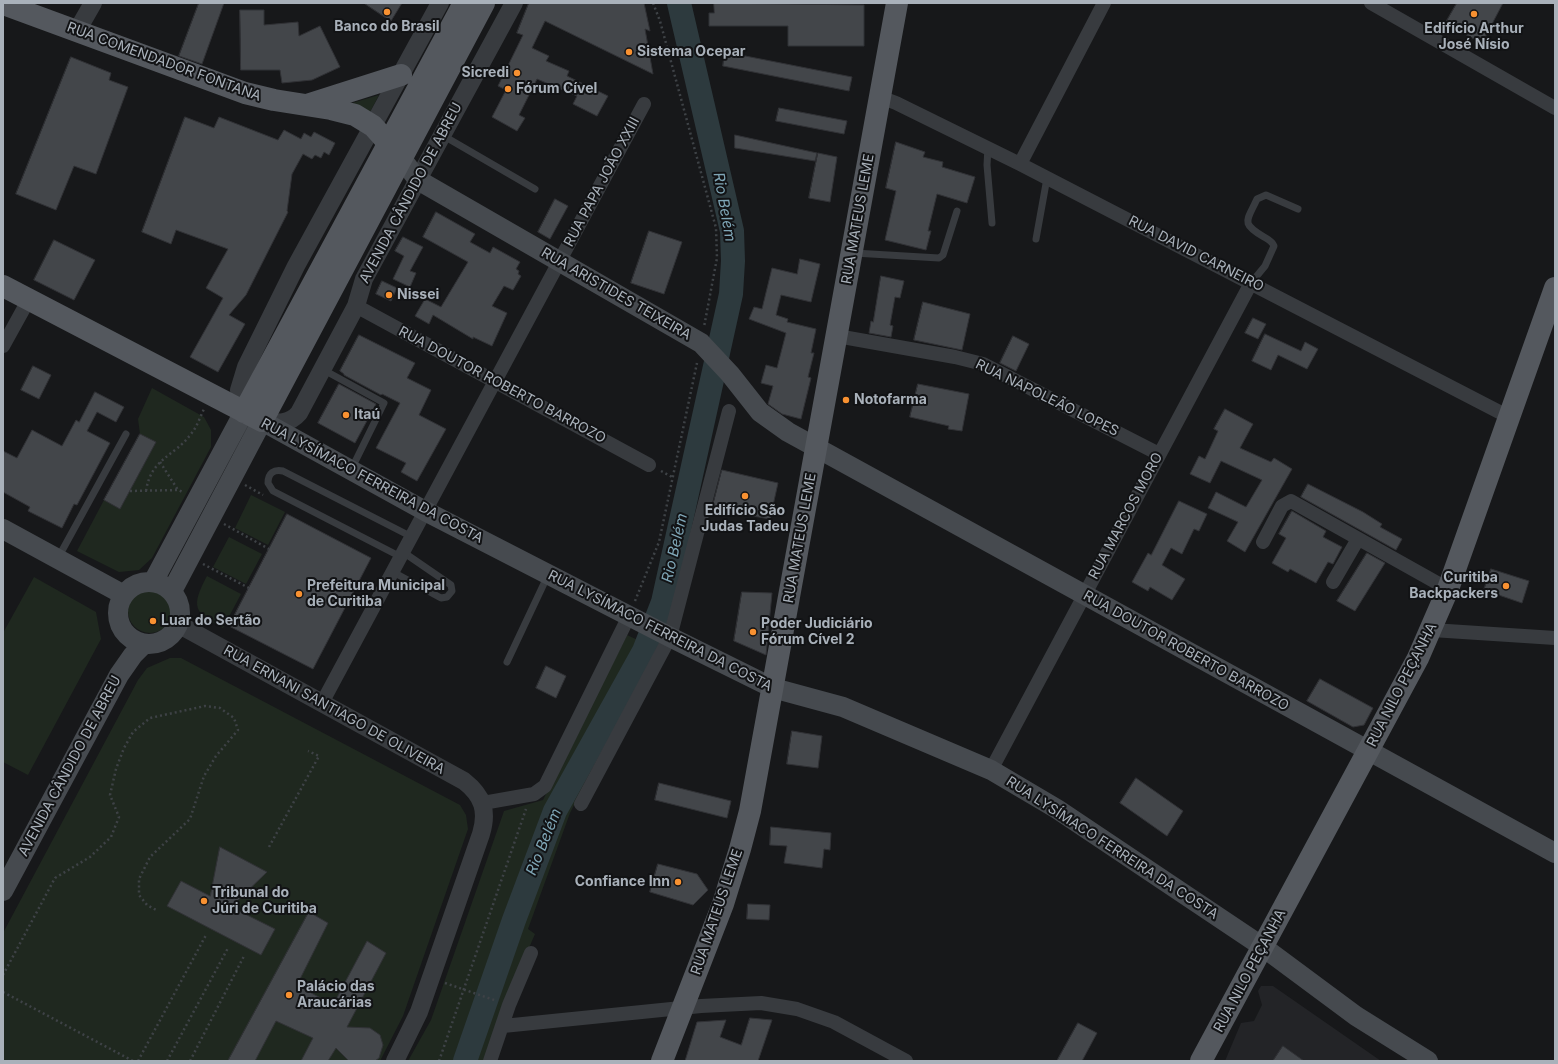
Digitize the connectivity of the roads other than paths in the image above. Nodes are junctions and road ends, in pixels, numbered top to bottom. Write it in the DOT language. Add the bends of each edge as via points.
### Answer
graph roads {
  1 [pos="94,3"];
  2 [pos="440,3"];
  3 [pos="464,3"];
  4 [pos="484,3"];
  5 [pos="514,3"];
  6 [pos="897,3"];
  7 [pos="1104,3"];
  8 [pos="1371,3"];
  9 [pos="3,4"];
  10 [pos="77,31"];
  11 [pos="401,75"];
  12 [pos="880,97"];
  13 [pos="644,104"];
  14 [pos="307,105"];
  15 [pos="1555,108"];
  16 [pos="373,126"];
  17 [pos="442,135"];
  18 [pos="988,147"];
  19 [pos="395,151"];
  20 [pos="1020,164"];
  21 [pos="1047,178"];
  22 [pos="418,180"];
  23 [pos="535,189"];
  24 [pos="1298,209"];
  25 [pos="957,211"];
  26 [pos="992,223"];
  27 [pos="1036,239"];
  28 [pos="852,253"];
  29 [pos="559,262"];
  30 [pos="1251,283"];
  31 [pos="3,286"];
  32 [pos="1555,288"];
  33 [pos="29,299"];
  34 [pos="356,306"];
  35 [pos="837,336"];
  36 [pos="3,346"];
  37 [pos="322,369"];
  38 [pos="495,381"];
  39 [pos="729,411"];
  40 [pos="253,417"];
  41 [pos="1509,417"];
  42 [pos="126,434"];
  43 [pos="816,448"];
  44 [pos="1159,454"];
  45 [pos="649,465"];
  46 [pos="351,470"];
  47 [pos="425,511"];
  48 [pos="6,530"];
  49 [pos="412,537"];
  50 [pos="1358,539"];
  51 [pos="1263,542"];
  52 [pos="402,555"];
  53 [pos="57,558"];
  54 [pos="393,572"];
  55 [pos="548,575"];
  56 [pos="153,582"];
  57 [pos="1333,582"];
  58 [pos="1448,589"];
  59 [pos="172,591"];
  60 [pos="124,595"];
  61 [pos="1084,595"];
  62 [pos="635,615"];
  63 [pos="178,624"];
  64 [pos="1432,630"];
  65 [pos="665,635"];
  66 [pos="1555,638"];
  67 [pos="144,644"];
  68 [pos="507,662"];
  69 [pos="773,688"];
  70 [pos="322,703"];
  71 [pos="1369,751"];
  72 [pos="991,770"];
  73 [pos="483,803"];
  74 [pos="581,804"];
  75 [pos="1555,853"];
  76 [pos="4,885"];
  77 [pos="1263,947"];
  78 [pos="530,953"];
  79 [pos="683,1008"];
  80 [pos="503,1026"];
  81 [pos="902,1060"];
  82 [pos="395,1061"];
  83 [pos="490,1061"];
  84 [pos="662,1061"];
  85 [pos="1201,1061"];
  86 [pos="1428,1061"];
  1 -- 10 [label="street"];
  2 -- 11 [label="street"];
  3 -- 19 [label="main road, AVENIDA CÂNDIDO DE ABREU"];
  4 -- 19 [label="main road, AVENIDA CÂNDIDO DE ABREU"];
  5 -- 17 [label="street, AVENIDA CÂNDIDO DE ABREU"];
  6 -- 12 [label="main road, RUA MATEUS LEME"];
  7 -- 20 [label="street"];
  8 -- 15 [label="street"];
  9 -- 10 [label="main road, RUA COMENDADOR FONTANA"];
  10 -- 14 [label="main road, RUA COMENDADOR FONTANA" via="245,93"];
  11 -- 14 [label="main road"];
  11 -- 16 [label="street"];
  12 -- 18 [label="street, RUA DAVID CARNEIRO"];
  12 -- 28 [label="main road, RUA MATEUS LEME"];
  13 -- 29 [label="street, RUA PAPA JOÃO XXIII"];
  14 -- 16 [label="main road, RUA COMENDADOR FONTANA" via="345,112"];
  16 -- 19 [label="main road, RUA COMENDADOR FONTANA"];
  16 -- 40 [label="street" via="296,266 246,367 239,390"];
  17 -- 22 [label="street, AVENIDA CÂNDIDO DE ABREU"];
  17 -- 23 [label="lane"];
  18 -- 20 [label="street, RUA DAVID CARNEIRO"];
  18 -- 26 [label="lane"];
  19 -- 22 [label="main road, RUA ARISTIDES TEIXEIRA"];
  19 -- 40 [label="main road, AVENIDA CÂNDIDO DE ABREU"];
  20 -- 21 [label="street, RUA DAVID CARNEIRO"];
  21 -- 27 [label="lane"];
  21 -- 30 [label="street, RUA DAVID CARNEIRO"];
  22 -- 29 [label="main road, RUA ARISTIDES TEIXEIRA"];
  22 -- 34 [label="street, AVENIDA CÂNDIDO DE ABREU" via="364,279"];
  24 -- 30 [label="lane" via="1266,195 1257,198 1247,219 1248,225 1274,246 1265,266"];
  25 -- 28 [label="lane" via="943,255 939,258"];
  28 -- 35 [label="main road, RUA MATEUS LEME"];
  29 -- 38 [label="street, RUA PAPA JOÃO XXIII"];
  29 -- 43 [label="main road, RUA ARISTIDES TEIXEIRA" via="701,343 760,412"];
  30 -- 41 [label="street, RUA DAVID CARNEIRO"];
  30 -- 44 [label="street, RUA MARCOS MORO"];
  31 -- 33 [label="main road, RUA LYSÍMACO FERREIRA DA COSTA"];
  32 -- 41 [label="main road, RUA NILO PEÇANHA"];
  33 -- 36 [label="street"];
  33 -- 40 [label="main road, RUA LYSÍMACO FERREIRA DA COSTA"];
  34 -- 37 [label="street, AVENIDA CÂNDIDO DE ABREU"];
  34 -- 38 [label="street, RUA DOUTOR ROBERTO BARROZO"];
  35 -- 43 [label="main road, RUA MATEUS LEME"];
  35 -- 44 [label="street, RUA NAPOLEÃO LOPES" via="983,364"];
  37 -- 40 [label="street, AVENIDA CÂNDIDO DE ABREU" via="294,420 277,423"];
  37 -- 46 [label="lane" via="384,403"];
  38 -- 45 [label="street, RUA DOUTOR ROBERTO BARROZO"];
  38 -- 47 [label="street, RUA PAPA JOÃO XXIII"];
  39 -- 65 [label="street"];
  40 -- 46 [label="main road, RUA LYSÍMACO FERREIRA DA COSTA"];
  40 -- 56 [label="main road, AVENIDA CÂNDIDO DE ABREU" via="197,500"];
  40 -- 59 [label="main road, AVENIDA CÂNDIDO DE ABREU" via="212,518"];
  41 -- 58 [label="main road, RUA NILO PEÇANHA"];
  42 -- 53 [label="lane"];
  43 -- 61 [label="main road, RUA DOUTOR ROBERTO BARROZO"];
  43 -- 69 [label="main road, RUA MATEUS LEME"];
  44 -- 61 [label="street, RUA MARCOS MORO"];
  46 -- 47 [label="main road, RUA LYSÍMACO FERREIRA DA COSTA"];
  47 -- 49 [label="street, RUA PAPA JOÃO XXIII"];
  47 -- 55 [label="main road, RUA LYSÍMACO FERREIRA DA COSTA"];
  48 -- 53 [label="main road"];
  49 -- 52 [label="street, RUA PAPA JOÃO XXIII"];
  49 -- 52 [label="lane" via="283,471 274,471 270,474 268,483 273,491"];
  50 -- 51 [label="street" via="1291,501 1282,506"];
  50 -- 57 [label="street"];
  50 -- 58 [label="street"];
  52 -- 54 [label="street, RUA PAPA JOÃO XXIII"];
  52 -- 54 [label="lane" via="451,585 452,591 447,597 441,598"];
  53 -- 60 [label="main road"];
  54 -- 70 [label="street, RUA PAPA JOÃO XXIII"];
  55 -- 62 [label="main road, RUA LYSÍMACO FERREIRA DA COSTA"];
  55 -- 68 [label="lane"];
  56 -- 59 [label="main road"];
  56 -- 60 [label="main road" via="136,584"];
  58 -- 64 [label="main road, RUA NILO PEÇANHA"];
  59 -- 63 [label="main road" via="181,610"];
  60 -- 67 [label="main road" via="118,608 119,622 129,637"];
  61 -- 71 [label="main road, RUA DOUTOR ROBERTO BARROZO"];
  61 -- 72 [label="street, RUA MARCOS MORO"];
  62 -- 65 [label="main road, RUA LYSÍMACO FERREIRA DA COSTA"];
  62 -- 73 [label="street" via="545,786 534,794"];
  63 -- 67 [label="main road" via="171,636 165,640 151,645"];
  63 -- 70 [label="street, RUA ERNANI SANTIAGO DE OLIVEIRA"];
  64 -- 66 [label="street"];
  64 -- 71 [label="main road, RUA NILO PEÇANHA"];
  65 -- 69 [label="main road, RUA LYSÍMACO FERREIRA DA COSTA"];
  65 -- 74 [label="street"];
  67 -- 76 [label="main road, AVENIDA CÂNDIDO DE ABREU" via="119,675"];
  69 -- 72 [label="main road, RUA LYSÍMACO FERREIRA DA COSTA" via="843,707"];
  69 -- 79 [label="main road, RUA MATEUS LEME" via="740,849 723,904"];
  70 -- 73 [label="street, RUA ERNANI SANTIAGO DE OLIVEIRA" via="464,781 473,788"];
  71 -- 75 [label="main road, RUA DOUTOR ROBERTO BARROZO"];
  71 -- 77 [label="main road, RUA NILO PEÇANHA"];
  72 -- 77 [label="main road, RUA LYSÍMACO FERREIRA DA COSTA" via="1057,809"];
  73 -- 82 [label="street" via="484,823 481,834 420,1012"];
  77 -- 85 [label="main road, RUA NILO PEÇANHA"];
  77 -- 86 [label="main road, RUA LYSÍMACO FERREIRA DA COSTA" via="1356,1016"];
  78 -- 80 [label="street"];
  79 -- 80 [label="street"];
  79 -- 81 [label="street" via="755,1003 797,1009 834,1022"];
  79 -- 84 [label="main road, RUA MATEUS LEME"];
  80 -- 83 [label="street"];
}
